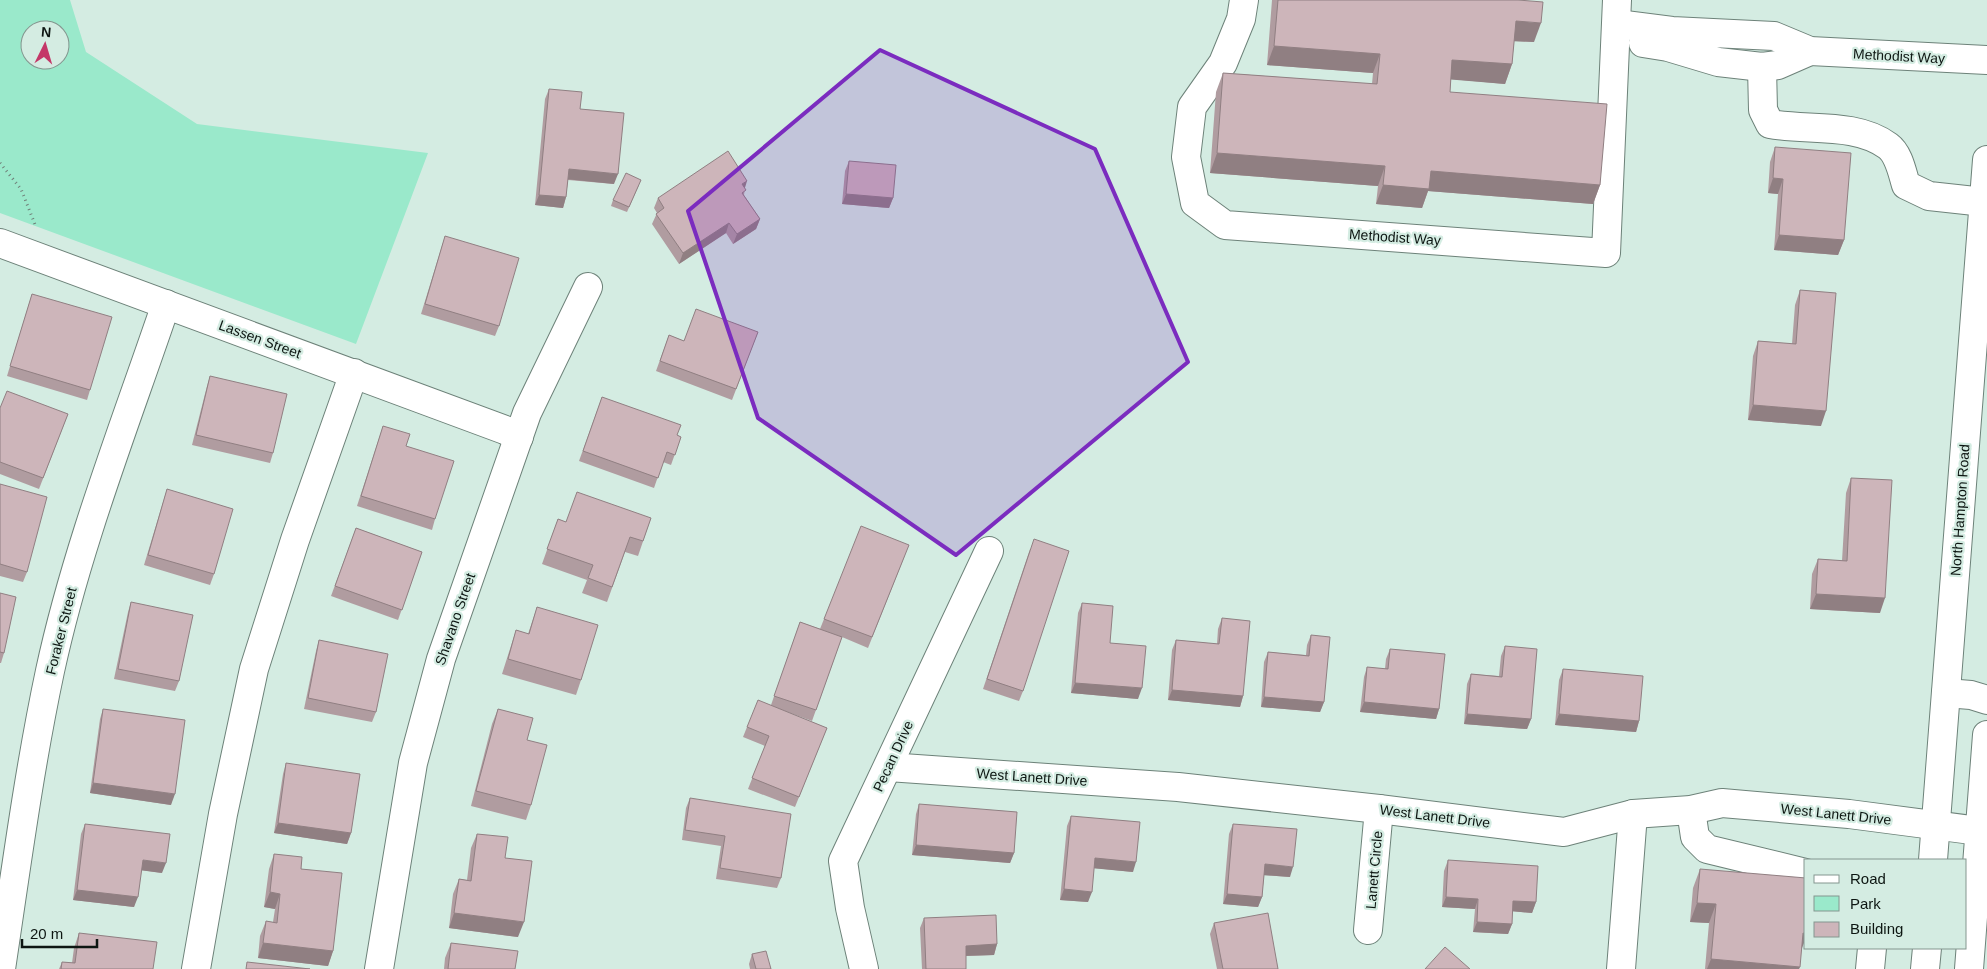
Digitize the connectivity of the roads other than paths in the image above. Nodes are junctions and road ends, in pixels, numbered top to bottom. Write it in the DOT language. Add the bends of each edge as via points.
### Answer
graph roads {
  1 [pos="1244,0"];
  2 [pos="1616,21"];
  3 [pos="1810,52"];
  4 [pos="1987,60"];
  5 [pos="1762,67"];
  6 [pos="1987,160"];
  7 [pos="1984,202"];
  8 [pos="0,243"];
  9 [pos="588,287"];
  10 [pos="166,304"];
  11 [pos="354,373"];
  12 [pos="518,437"];
  13 [pos="989,551"];
  14 [pos="1946,693"];
  15 [pos="1987,700"];
  16 [pos="1987,734"];
  17 [pos="888,767"];
  18 [pos="1379,809"];
  19 [pos="1692,810"];
  20 [pos="1633,814"];
  21 [pos="1936,824"];
  22 [pos="1983,831"];
  23 [pos="1933,859"];
  24 [pos="1804,873"];
  25 [pos="4,921"];
  26 [pos="1368,930"];
  27 [pos="1975,944"];
  28 [pos="1872,949"];
  29 [pos="1926,949"];
  30 [pos="1,969"];
  31 [pos="196,969"];
  32 [pos="379,969"];
  33 [pos="864,969"];
  34 [pos="1622,969"];
  35 [pos="1870,969"];
  36 [pos="1925,969"];
  37 [pos="1969,969"];
  1 -- 2 [label="street, Methodist Way" via="1241,19 1223,63 1192,107 1186,158 1195,203 1226,225 1606,253"];
  2 -- 3 [label="street, Methodist Way" via="1672,30 1774,36"];
  2 -- 5 [label="street, Methodist Way" via="1668,47 1718,62"];
  3 -- 4 [label="street, Methodist Way"];
  3 -- 5 [label="street, Methodist Way" via="1778,66"];
  5 -- 7 [label="street" via="1763,110 1770,124 1844,130 1868,137 1889,147 1900,164 1906,185 1929,196"];
  6 -- 7 [label="street, North Hampton Road"];
  7 -- 14 [label="street, North Hampton Road"];
  8 -- 10 [label="street, Lassen Street"];
  9 -- 12 [label="street, Shavano Street"];
  10 -- 11 [label="street, Lassen Street"];
  10 -- 25 [label="street, Foraker Street" via="79,558 50,670"];
  11 -- 12 [label="street, Lassen Street"];
  11 -- 31 [label="street" via="254,669 223,814"];
  12 -- 32 [label="street, Shavano Street" via="441,659 413,763"];
  13 -- 17 [label="street, Pecan Drive"];
  14 -- 15 [label="street"];
  14 -- 21 [label="street, North Hampton Road"];
  16 -- 22 [label="street"];
  17 -- 18 [label="street, West Lanett Drive" via="1178,787"];
  17 -- 33 [label="street, Pecan Drive" via="843,861"];
  18 -- 20 [label="street, West Lanett Drive" via="1564,832"];
  18 -- 26 [label="street, Lanett Circle"];
  19 -- 20 [label="street, West Lanett Drive"];
  19 -- 21 [label="street, West Lanett Drive" via="1722,803"];
  19 -- 24 [label="street" via="1696,837 1707,849"];
  20 -- 34 [label="street"];
  21 -- 22 [label="street, West Lanett Drive"];
  21 -- 23 [label="street, North Hampton Road"];
  22 -- 27 [label="street"];
  25 -- 30 [label="street, Foraker Street"];
  27 -- 37 [label="street"];
  28 -- 35 [label="street"];
  29 -- 36 [label="street"];
}
